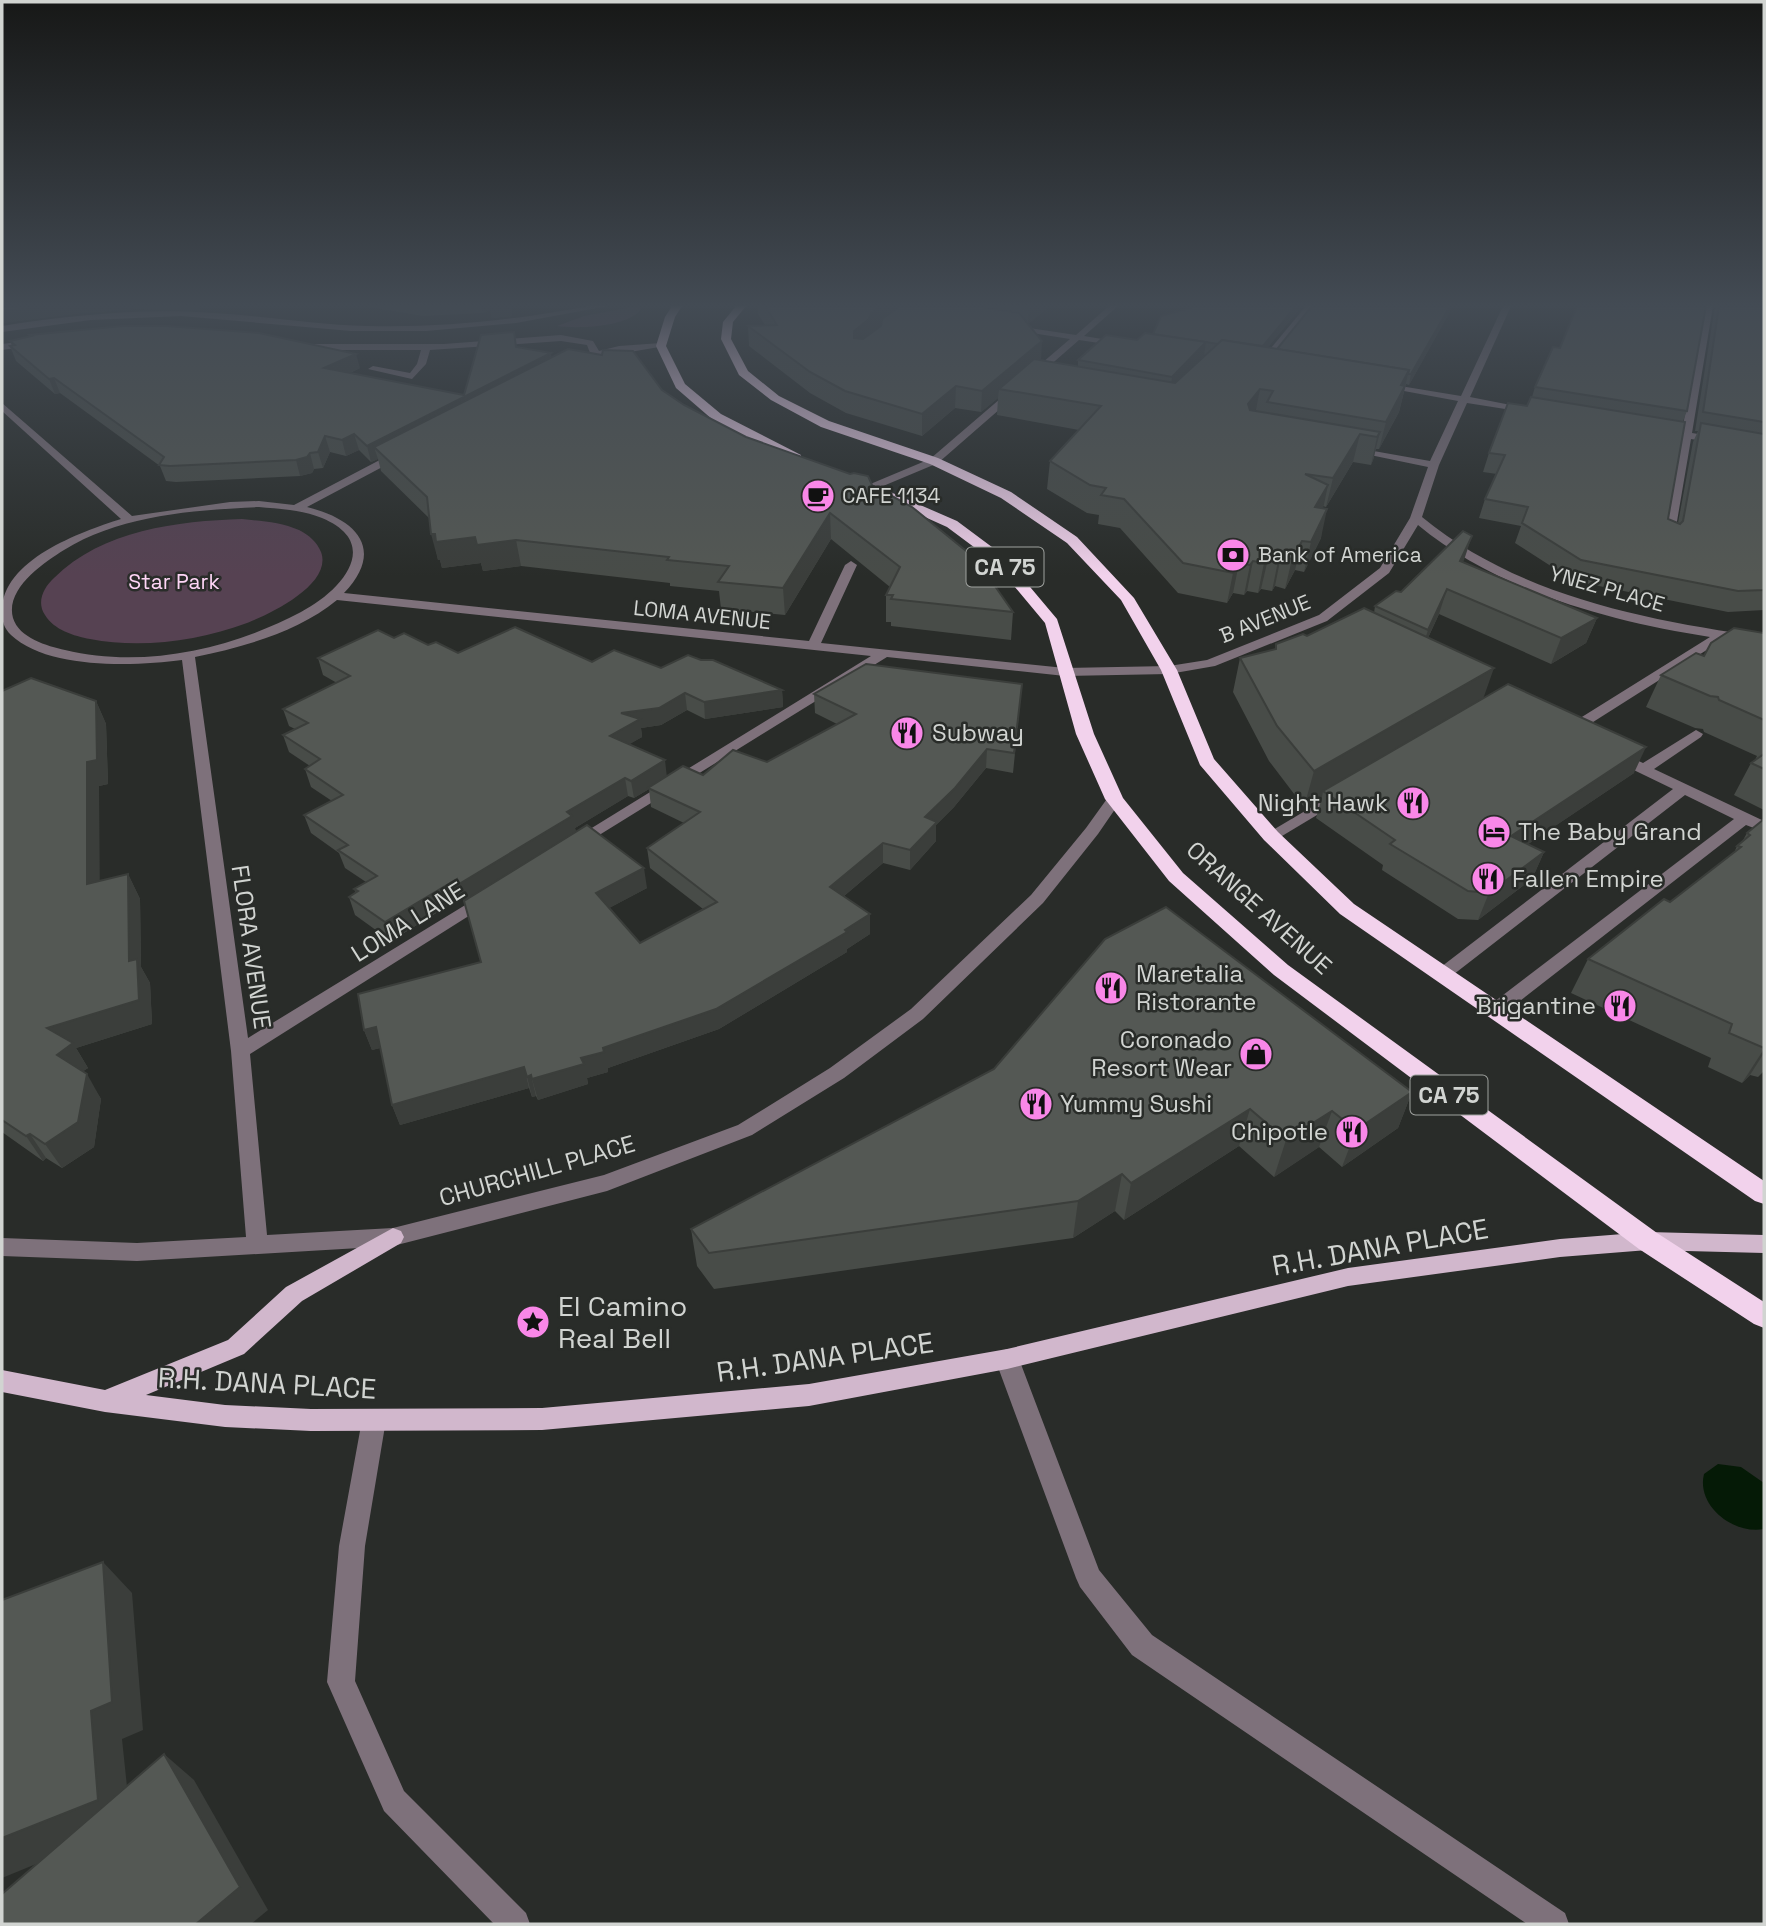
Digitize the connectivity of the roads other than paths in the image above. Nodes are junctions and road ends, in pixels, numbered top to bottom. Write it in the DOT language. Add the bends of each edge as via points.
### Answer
graph roads {
  1 [pos="691,396"];
  2 [pos="775,396"];
  3 [pos="1010,396"];
  4 [pos="1444,396"];
  5 [pos="1465,396"];
  6 [pos="1692,396"];
  7 [pos="1464,399"];
  8 [pos="2,406"];
  9 [pos="1547,413"];
  10 [pos="1657,430"];
  11 [pos="1685,435"];
  12 [pos="1342,448"];
  13 [pos="1764,448"];
  14 [pos="411,449"];
  15 [pos="934,461"];
  16 [pos="814,465"];
  17 [pos="1434,465"];
  18 [pos="866,485"];
  19 [pos="296,508"];
  20 [pos="1416,518"];
  21 [pos="129,520"];
  22 [pos="1668,539"];
  23 [pos="851,565"];
  24 [pos="335,596"];
  25 [pos="5,597"];
  26 [pos="1720,636"];
  27 [pos="1764,641"];
  28 [pos="813,646"];
  29 [pos="885,653"];
  30 [pos="188,654"];
  31 [pos="1170,670"];
  32 [pos="1065,672"];
  33 [pos="1566,733"];
  34 [pos="1696,734"];
  35 [pos="1599,748"];
  36 [pos="1644,769"];
  37 [pos="1355,787"];
  38 [pos="1684,788"];
  39 [pos="1114,799"];
  40 [pos="1745,818"];
  41 [pos="1764,827"];
  42 [pos="1271,836"];
  43 [pos="557,856"];
  44 [pos="498,892"];
  45 [pos="1443,974"];
  46 [pos="1496,1010"];
  47 [pos="240,1051"];
  48 [pos="1764,1194"];
  49 [pos="393,1237"];
  50 [pos="1648,1241"];
  51 [pos="1764,1244"];
  52 [pos="257,1246"];
  53 [pos="2,1247"];
  54 [pos="1764,1316"];
  55 [pos="1007,1359"];
  56 [pos="2,1381"];
  57 [pos="105,1401"];
  58 [pos="374,1420"];
  59 [pos="515,1924"];
  60 [pos="1554,1924"];
  1 -- 16 [label="highway" via="716,417"];
  2 -- 15 [label="highway, CA 75" via="825,424"];
  3 -- 15 [label="street"];
  4 -- 7 [label="street"];
  5 -- 7 [label="street, B AVENUE"];
  6 -- 11 [label="street"];
  7 -- 9 [label="street"];
  7 -- 17 [label="street, B AVENUE"];
  8 -- 21 [label="street"];
  10 -- 11 [label="street"];
  11 -- 13 [label="street"];
  11 -- 22 [label="street"];
  12 -- 17 [label="street"];
  14 -- 19 [label="street"];
  15 -- 18 [label="street"];
  15 -- 31 [label="highway, CA 75" via="1006,495 1072,540 1127,598"];
  17 -- 20 [label="street, B AVENUE"];
  18 -- 32 [label="highway, ORANGE AVENUE / CA 75" via="952,524 999,559 1052,622"];
  19 -- 21 [label="street" via="217,505"];
  19 -- 24 [label="street" via="324,515 345,527 357,541 360,558 353,576"];
  20 -- 26 [label="street, YNEZ PLACE" via="1441,540 1535,589 1652,624"];
  20 -- 31 [label="street, B AVENUE" via="1385,570 1329,621 1210,663"];
  21 -- 25 [label="street" via="50,554"];
  23 -- 28 [label="street"];
  24 -- 28 [label="street, LOMA AVENUE"];
  24 -- 30 [label="street" via="274,631"];
  25 -- 30 [label="street" via="6,615 14,631 33,645 63,654 121,659"];
  26 -- 27 [label="street, YNEZ PLACE"];
  26 -- 33 [label="street"];
  28 -- 29 [label="street, LOMA AVENUE"];
  29 -- 32 [label="street, LOMA AVENUE"];
  29 -- 43 [label="street"];
  30 -- 47 [label="street, FLORA AVENUE"];
  31 -- 32 [label="street, B AVENUE"];
  31 -- 42 [label="highway, CA 75" via="1206,761"];
  32 -- 39 [label="highway, ORANGE AVENUE / CA 75"];
  34 -- 36 [label="street"];
  35 -- 36 [label="street"];
  36 -- 38 [label="street"];
  37 -- 42 [label="street"];
  38 -- 40 [label="street"];
  38 -- 45 [label="street"];
  39 -- 49 [label="street, CHURCHILL PLACE" via="1037,899 917,1014 837,1073 745,1130 607,1183"];
  39 -- 50 [label="highway, ORANGE AVENUE / CA 75" via="1176,877 1281,970"];
  40 -- 41 [label="street"];
  40 -- 46 [label="street"];
  42 -- 45 [label="highway, CA 75" via="1347,909"];
  44 -- 47 [label="street, LOMA LANE"];
  45 -- 46 [label="highway, CA 75"];
  46 -- 48 [label="highway, CA 75"];
  47 -- 52 [label="street, FLORA AVENUE"];
  49 -- 52 [label="street, CHURCHILL PLACE"];
  49 -- 57 [label="main road" via="294,1294 236,1347"];
  50 -- 51 [label="main road, R.H. DANA PLACE"];
  50 -- 54 [label="highway, ORANGE AVENUE / CA 75"];
  50 -- 55 [label="main road, R.H. DANA PLACE" via="1560,1248 1348,1277"];
  52 -- 53 [label="street, CHURCHILL PLACE" via="137,1252"];
  55 -- 58 [label="main road, R.H. DANA PLACE" via="809,1395 542,1419"];
  55 -- 60 [label="street" via="1089,1578 1142,1645"];
  56 -- 57 [label="main road, R.H. DANA PLACE"];
  57 -- 58 [label="main road, R.H. DANA PLACE" via="225,1416"];
  58 -- 59 [label="street" via="352,1546 341,1682 394,1801"];
}
